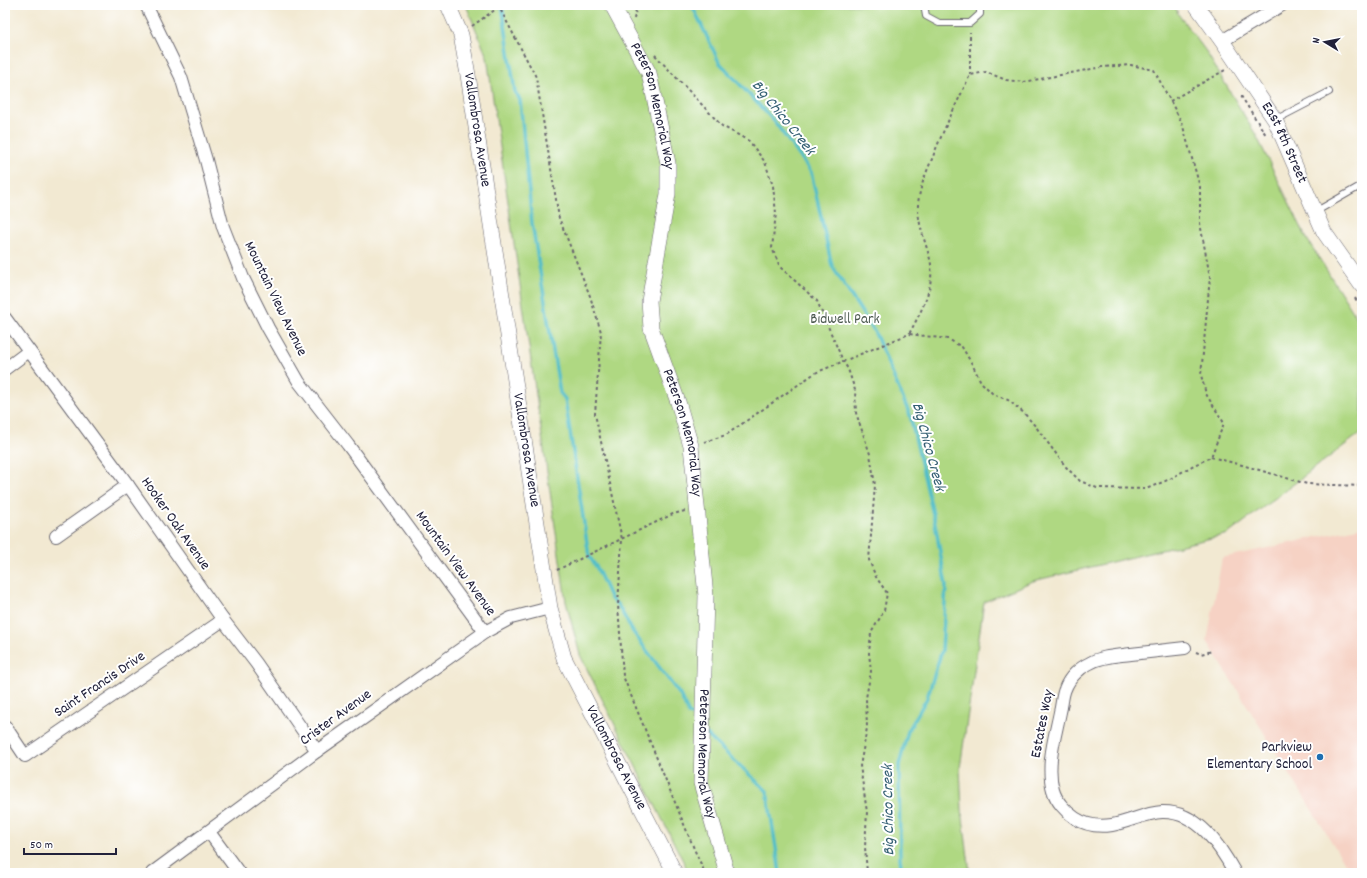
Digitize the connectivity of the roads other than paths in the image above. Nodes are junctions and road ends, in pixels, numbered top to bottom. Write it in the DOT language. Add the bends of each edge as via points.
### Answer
graph roads {
  1 [pos="146,5"];
  2 [pos="448,5"];
  3 [pos="612,5"];
  4 [pos="924,5"];
  5 [pos="980,5"];
  6 [pos="1196,5"];
  7 [pos="1282,5"];
  8 [pos="1222,41"];
  9 [pos="1329,92"];
  10 [pos="1274,120"];
  11 [pos="1362,185"];
  12 [pos="1315,212"];
  13 [pos="1358,291"];
  14 [pos="5,318"];
  15 [pos="29,352"];
  16 [pos="5,369"];
  17 [pos="128,485"];
  18 [pos="56,536"];
  19 [pos="550,608"];
  20 [pos="223,620"];
  21 [pos="485,632"];
  22 [pos="1185,648"];
  23 [pos="5,726"];
  24 [pos="317,751"];
  25 [pos="208,832"];
  26 [pos="152,873"];
  27 [pos="239,873"];
  28 [pos="675,873"];
  29 [pos="726,873"];
  30 [pos="1236,873"];
  1 -- 21 [label="street, Mountain View Avenue" via="181,77 223,227 243,278 268,328 299,382"];
  2 -- 19 [label="street, Vallombrosa Avenue" via="461,35"];
  3 -- 29 [label="street, Peterson Memorial Way" via="649,72 668,163 668,194 649,301 651,328 691,446 706,596 701,783"];
  4 -- 5 [label="lane" via="926,16 939,23 970,23 980,14"];
  6 -- 8 [label="street, East 8th Street"];
  7 -- 8 [label="street"];
  8 -- 10 [label="street, East 8th Street"];
  9 -- 10 [label="lane"];
  10 -- 12 [label="street, East 8th Street"];
  11 -- 12 [label="lane"];
  12 -- 13 [label="street, East 8th Street"];
  14 -- 15 [label="street, Hooker Oak Avenue"];
  15 -- 16 [label="street"];
  15 -- 17 [label="street, Hooker Oak Avenue"];
  17 -- 18 [label="street"];
  17 -- 20 [label="street, Hooker Oak Avenue"];
  19 -- 21 [label="street, Crister Avenue" via="511,618"];
  19 -- 28 [label="street, Vallombrosa Avenue" via="564,658"];
  20 -- 23 [label="street, Saint Francis Drive" via="25,756"];
  20 -- 24 [label="street, Hooker Oak Avenue"];
  21 -- 24 [label="street, Crister Avenue"];
  22 -- 30 [label="street, Estates Way" via="1107,657 1089,663 1074,674 1065,688 1051,756 1053,791 1061,806 1075,818 1086,824 1101,827 1162,812 1179,814 1205,831 1222,850"];
  24 -- 25 [label="street, Crister Avenue"];
  25 -- 26 [label="street, Crister Avenue"];
  25 -- 27 [label="street"];
}
